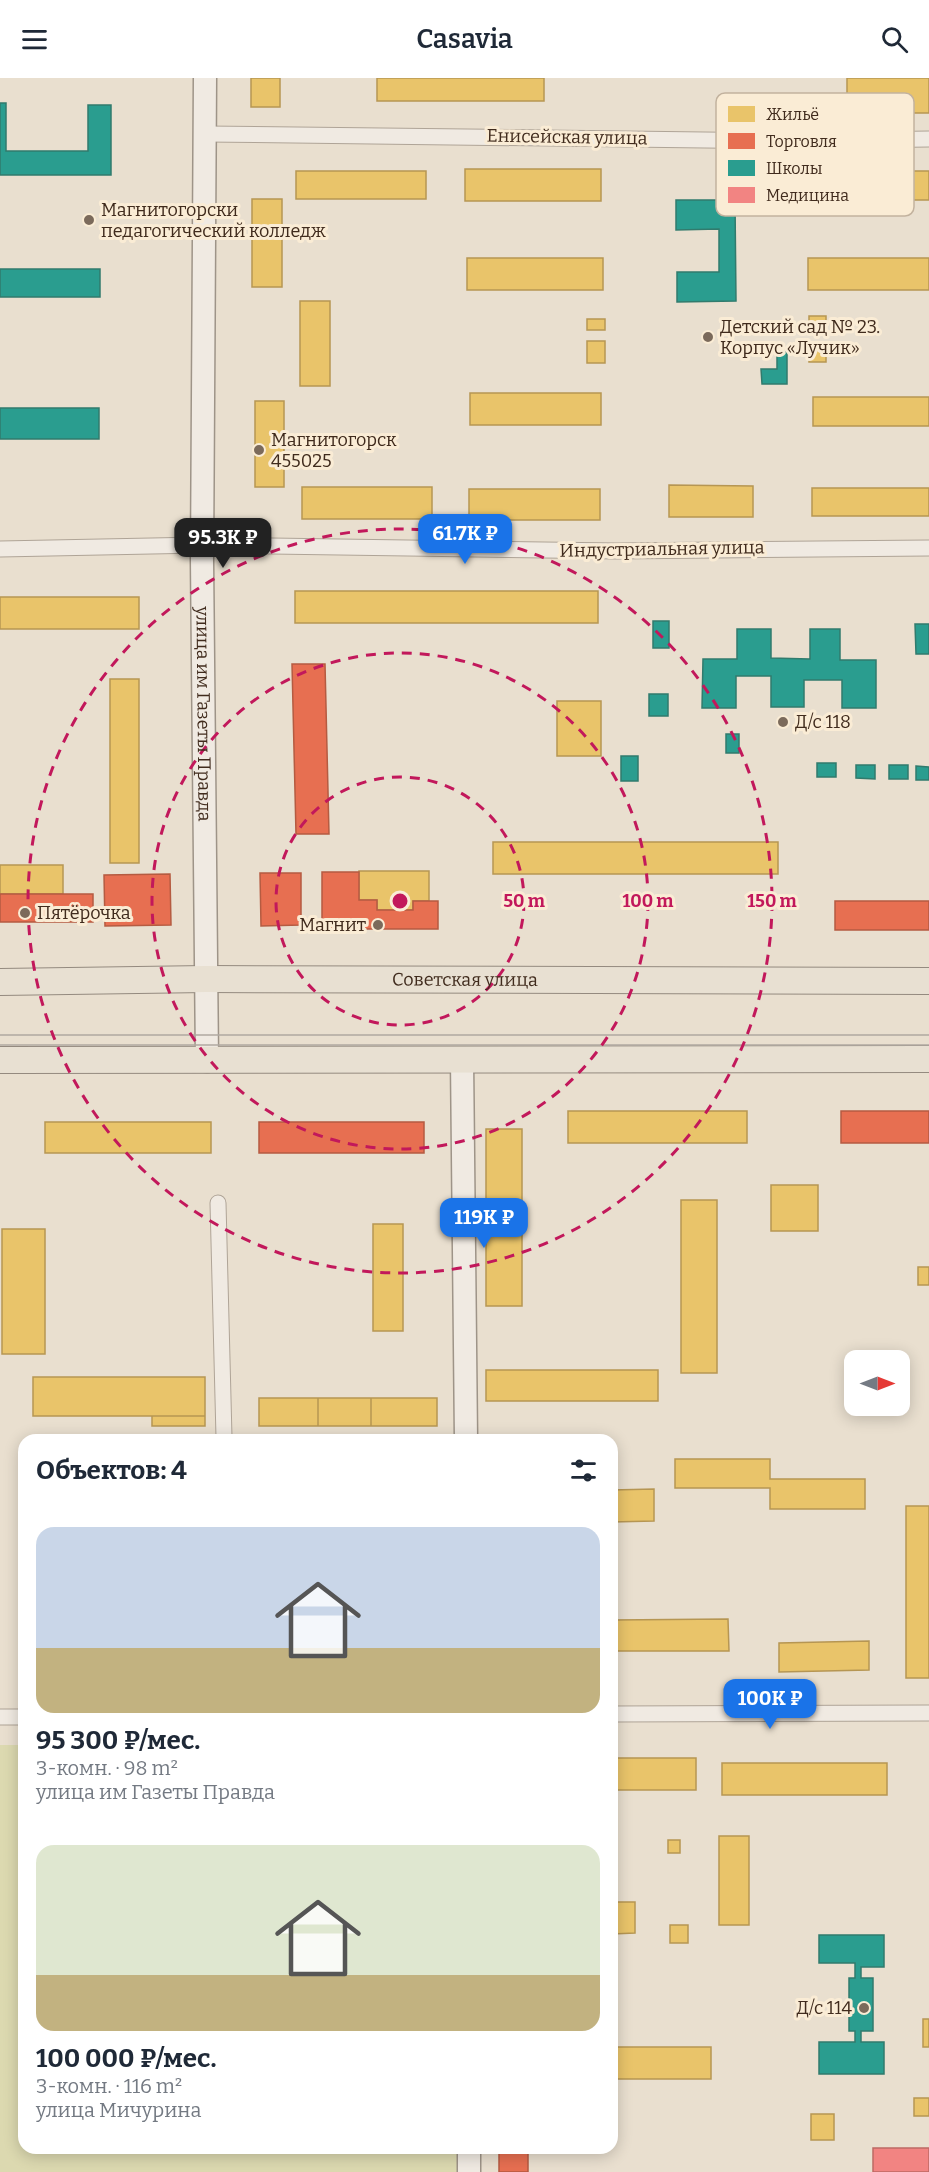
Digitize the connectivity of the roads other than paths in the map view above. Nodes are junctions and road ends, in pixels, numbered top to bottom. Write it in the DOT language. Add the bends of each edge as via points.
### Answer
graph roads {
  1 [pos="205,78"];
  2 [pos="205,134"];
  3 [pos="914,139"];
  4 [pos="929,139"];
  5 [pos="716,140"];
  6 [pos="202,545"];
  7 [pos="929,548"];
  8 [pos="0,549"];
  9 [pos="206,979"];
  10 [pos="929,981"];
  11 [pos="0,982"];
  12 [pos="462,1059"];
  13 [pos="929,1059"];
  14 [pos="0,1060"];
  15 [pos="207,1061"];
  16 [pos="218,1203"];
  17 [pos="224,1434"];
  18 [pos="466,1434"];
  19 [pos="929,1713"];
  20 [pos="618,1714"];
  21 [pos="0,1717"];
  22 [pos="18,1717"];
  23 [pos="469,2154"];
  24 [pos="469,2172"];
  1 -- 2 [label="street, улица им Газеты Правда"];
  2 -- 5 [label="street, Енисейская улица"];
  2 -- 6 [label="street, улица им Газеты Правда"];
  3 -- 4 [label="street, Енисейская улица"];
  6 -- 7 [label="street, Индустриальная улица" via="617,551"];
  6 -- 8 [label="street, Индустриальная улица"];
  6 -- 9 [label="street, улица им Газеты Правда"];
  9 -- 10 [label="main road, Советская улица"];
  9 -- 11 [label="main road, Советская улица"];
  9 -- 15 [label="street, улица им Газеты Правда"];
  12 -- 13 [label="main road"];
  12 -- 15 [label="main road"];
  12 -- 18 [label="street"];
  14 -- 15 [label="main road"];
  16 -- 17 [label="street"];
  19 -- 20 [label="street"];
  21 -- 22 [label="street"];
  23 -- 24 [label="street"];
}
